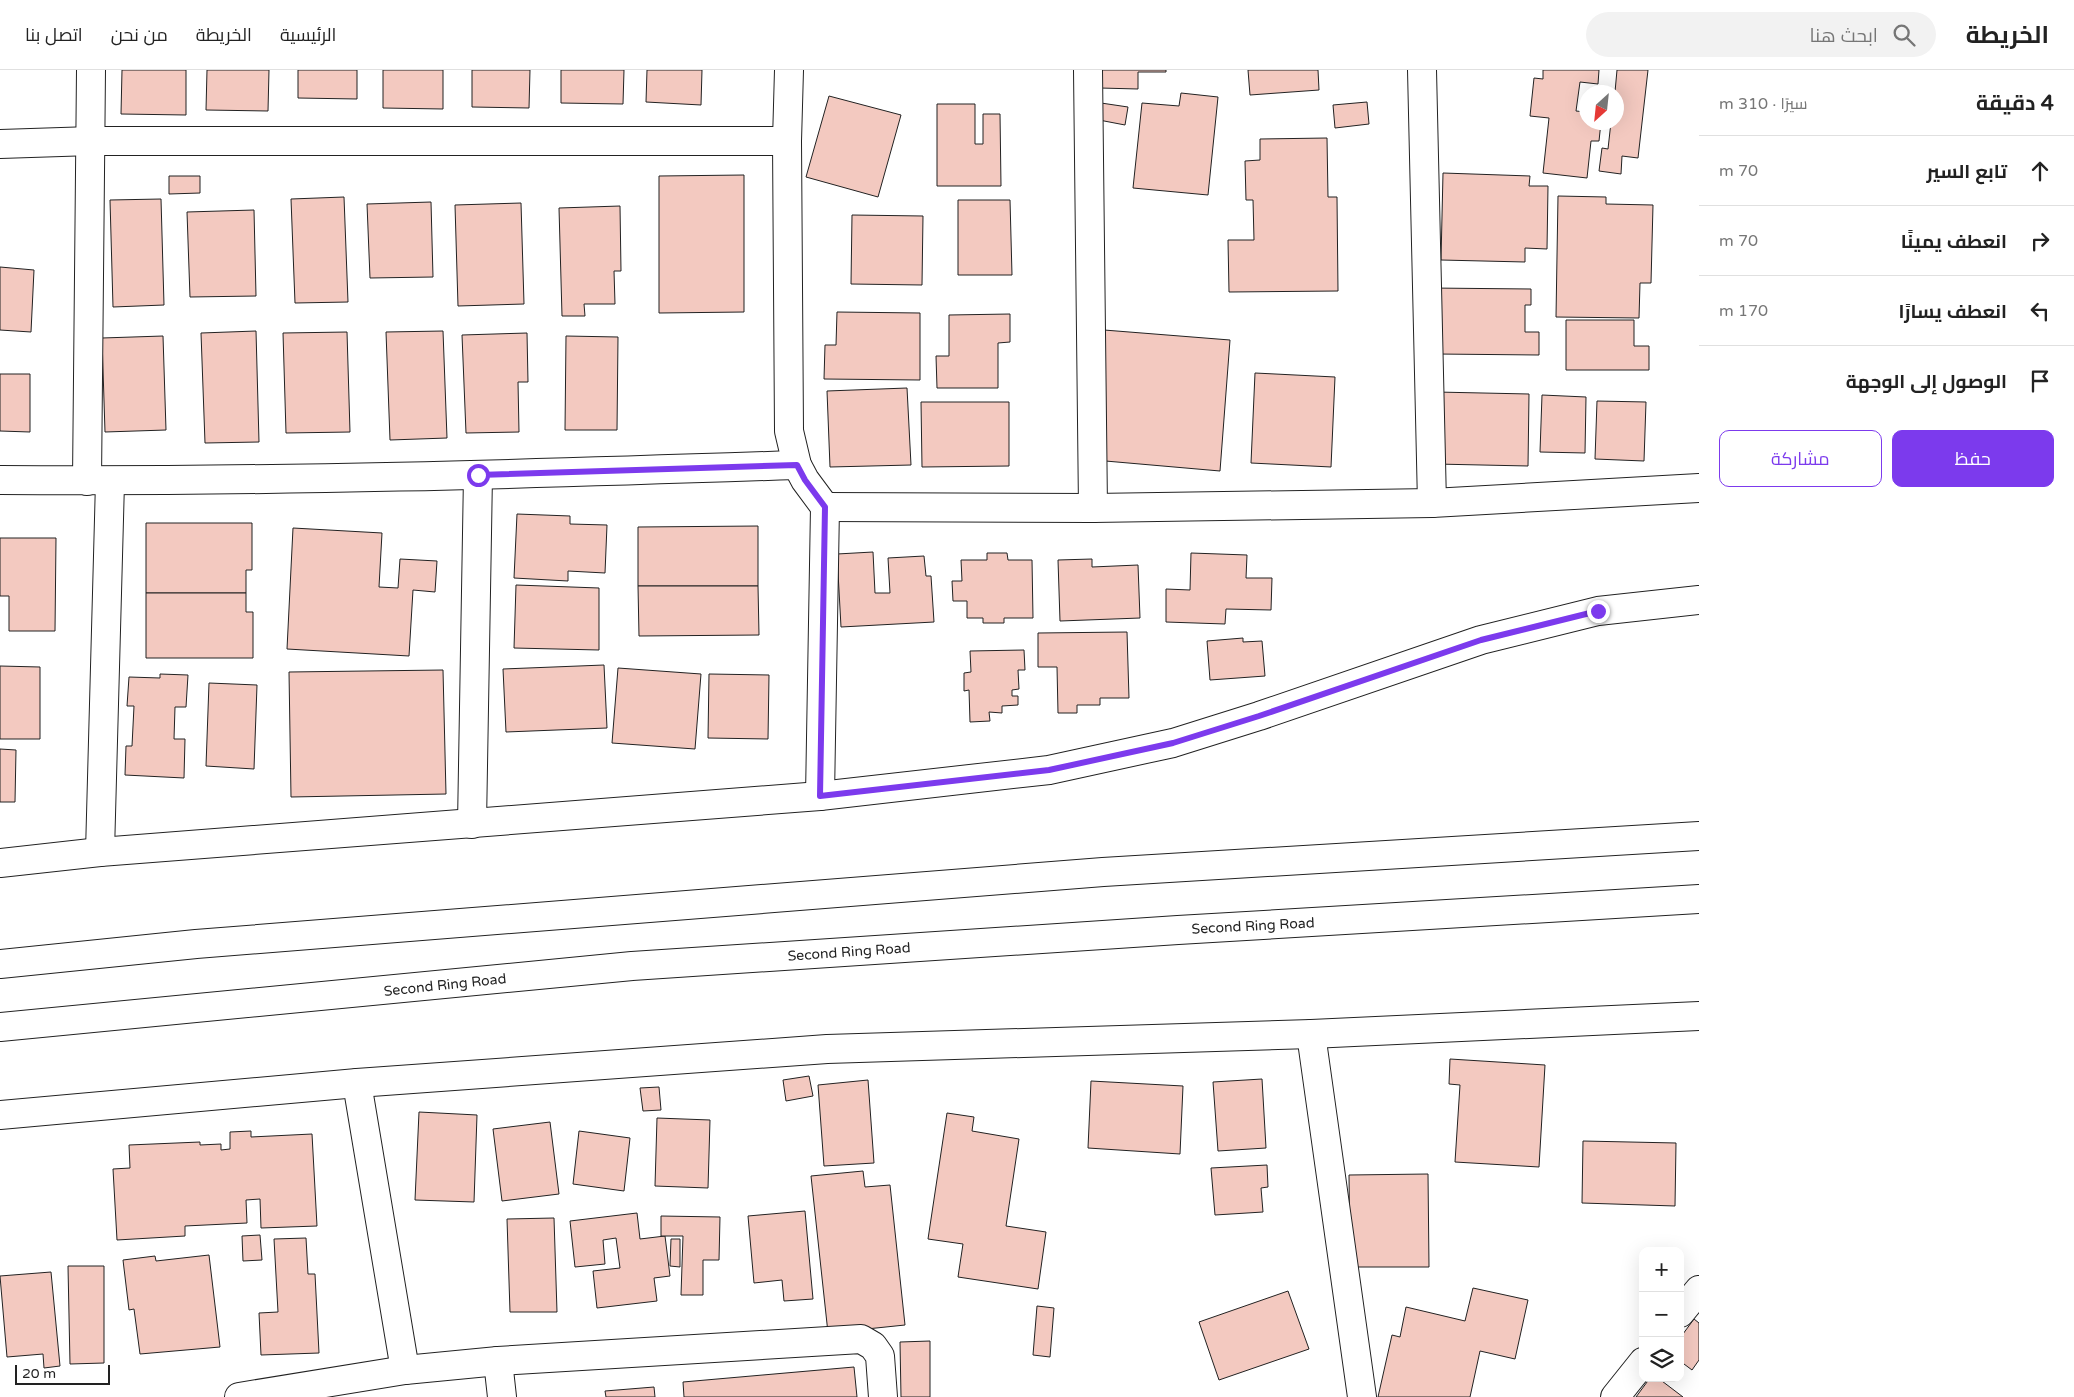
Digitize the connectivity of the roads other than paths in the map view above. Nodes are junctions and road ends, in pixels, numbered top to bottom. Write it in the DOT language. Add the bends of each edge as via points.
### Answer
graph roads {
  1 [pos="91,70"];
  2 [pos="789,70"];
  3 [pos="1088,70"];
  4 [pos="1422,70"];
  5 [pos="787,140"];
  6 [pos="92,141"];
  7 [pos="0,144"];
  8 [pos="797,465"];
  9 [pos="478,475"];
  10 [pos="0,480"];
  11 [pos="98,482"];
  12 [pos="1699,488"];
  13 [pos="1432,503"];
  14 [pos="825,507"];
  15 [pos="1094,508"];
  16 [pos="1699,600"];
  17 [pos="820,796"];
  18 [pos="472,824"];
  19 [pos="1699,836"];
  20 [pos="100,852"];
  21 [pos="0,863"];
  22 [pos="1699,899"];
  23 [pos="0,964"];
  24 [pos="1699,1016"];
  25 [pos="0,1028"];
  26 [pos="1311,1034"];
  27 [pos="358,1083"];
  28 [pos="0,1115"];
  29 [pos="1699,1290"];
  30 [pos="1684,1308"];
  31 [pos="498,1362"];
  32 [pos="1639,1367"];
  33 [pos="405,1370"];
  34 [pos="239,1397"];
  35 [pos="502,1397"];
  36 [pos="882,1397"];
  37 [pos="1362,1397"];
  38 [pos="1615,1397"];
  1 -- 6 [label="main road"];
  2 -- 5 [label="main road"];
  3 -- 15 [label="main road"];
  4 -- 13 [label="main road"];
  5 -- 6 [label="main road"];
  5 -- 8 [label="main road" via="789,431"];
  6 -- 7 [label="main road"];
  6 -- 11 [label="main road"];
  8 -- 9 [label="main road"];
  8 -- 14 [label="main road"];
  9 -- 11 [label="main road"];
  9 -- 18 [label="main road"];
  10 -- 11 [label="main road"];
  11 -- 20 [label="main road"];
  12 -- 13 [label="main road"];
  13 -- 15 [label="main road"];
  14 -- 15 [label="main road"];
  14 -- 17 [label="main road"];
  16 -- 17 [label="main road" via="1598,611 1481,640 1173,743 1049,770"];
  17 -- 18 [label="main road"];
  18 -- 20 [label="main road"];
  19 -- 23 [label="main road" via="1093,873 206,943"];
  20 -- 21 [label="main road"];
  22 -- 25 [label="main road, Second Ring Road" via="642,966"];
  24 -- 26 [label="main road"];
  26 -- 27 [label="main road" via="827,1049"];
  26 -- 37 [label="main road"];
  27 -- 28 [label="main road"];
  27 -- 33 [label="main road"];
  29 -- 30 [label="main road"];
  31 -- 33 [label="main road"];
  31 -- 35 [label="main road"];
  31 -- 36 [label="main road" via="861,1340 873,1346 880,1356"];
  32 -- 38 [label="main road"];
  33 -- 34 [label="main road"];
}
